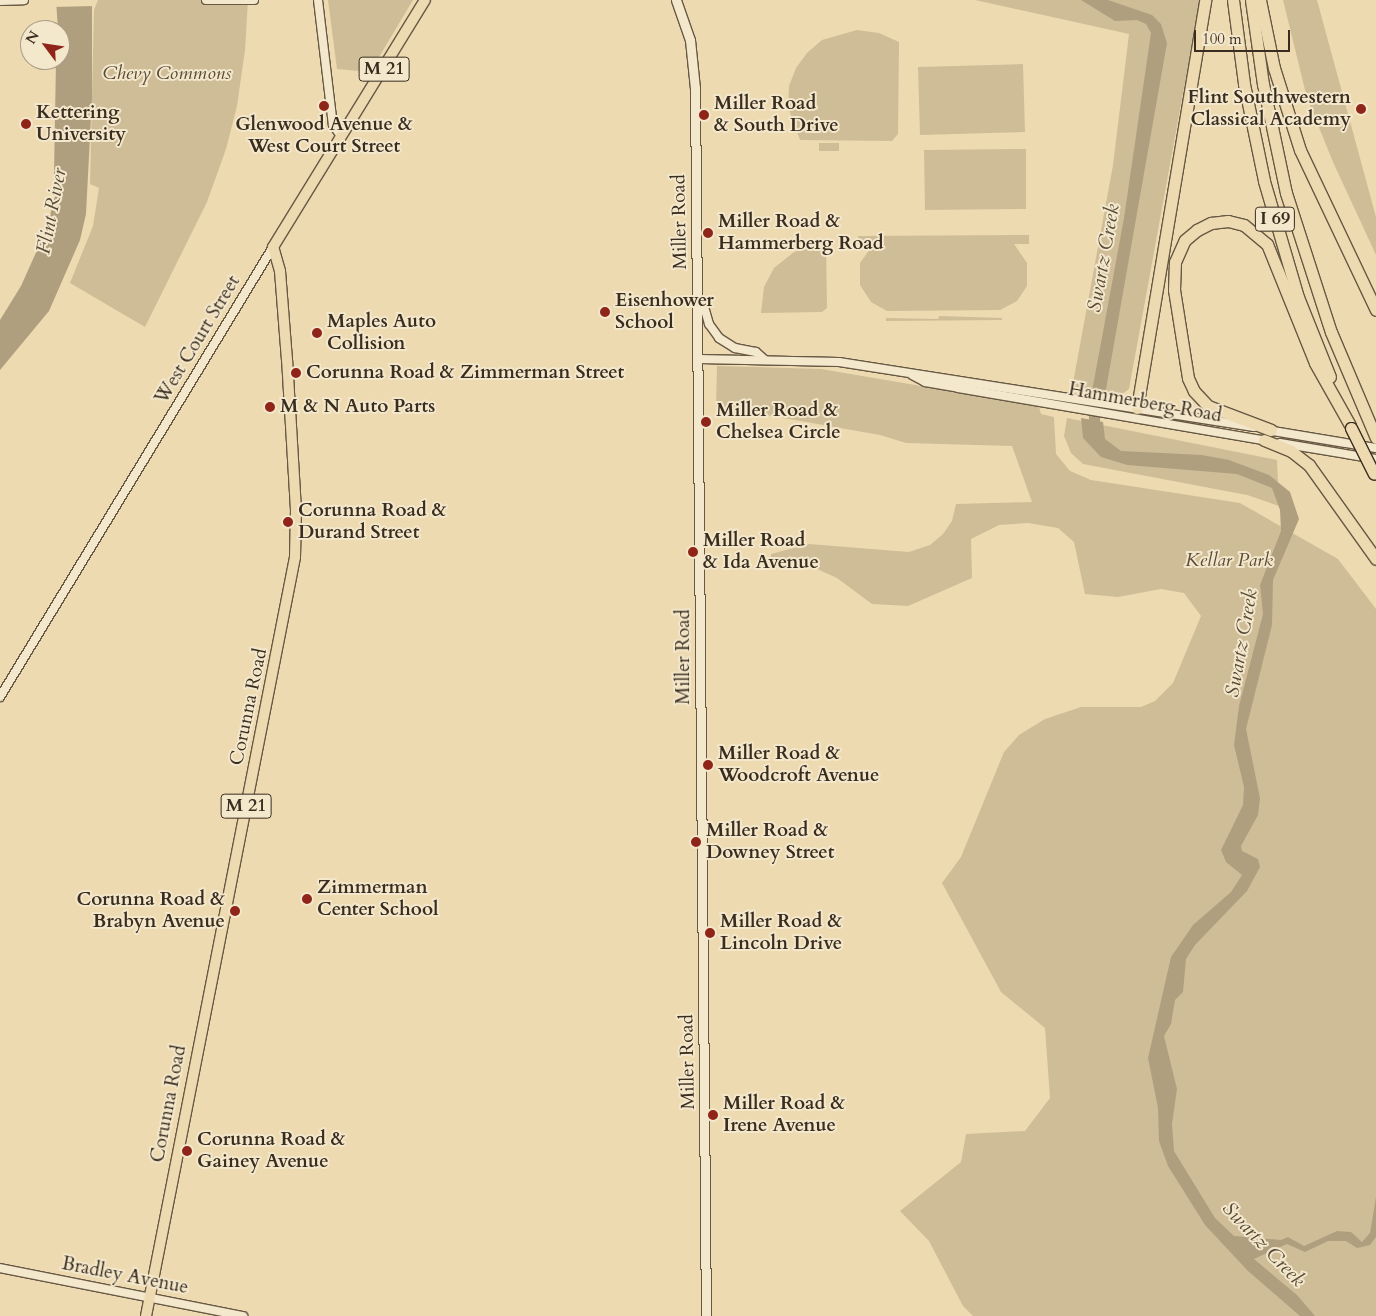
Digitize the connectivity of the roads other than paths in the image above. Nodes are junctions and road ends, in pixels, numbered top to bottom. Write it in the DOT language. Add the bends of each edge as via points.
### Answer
graph roads {
  1 [pos="0,0"];
  2 [pos="24,0"];
  3 [pos="206,0"];
  4 [pos="254,0"];
  5 [pos="318,0"];
  6 [pos="425,0"];
  7 [pos="676,0"];
  8 [pos="1205,0"];
  9 [pos="1233,0"];
  10 [pos="1251,0"];
  11 [pos="1260,0"];
  12 [pos="341,136"];
  13 [pos="273,247"];
  14 [pos="697,298"];
  15 [pos="1376,310"];
  16 [pos="698,358"];
  17 [pos="765,360"];
  18 [pos="910,374"];
  19 [pos="1136,408"];
  20 [pos="1145,420"];
  21 [pos="1351,426"];
  22 [pos="1374,434"];
  23 [pos="1267,435"];
  24 [pos="1376,448"];
  25 [pos="1376,459"];
  26 [pos="1375,477"];
  27 [pos="1376,559"];
  28 [pos="0,697"];
  29 [pos="0,1268"];
  30 [pos="150,1297"];
  31 [pos="146,1316"];
  32 [pos="243,1316"];
  33 [pos="706,1316"];
  1 -- 2 [label="street"];
  3 -- 4 [label="street"];
  5 -- 12 [label="street" via="333,125"];
  6 -- 12 [label="main road, West Court Street / M 21"];
  7 -- 14 [label="main road, Miller Road" via="689,34 694,65"];
  8 -- 19 [label="highway"];
  9 -- 21 [label="highway, I 69" via="1244,84 1264,180 1298,297"];
  10 -- 22 [label="highway, I 69" via="1260,68 1286,193 1331,332"];
  11 -- 15 [label="highway" via="1274,68 1300,150"];
  12 -- 13 [label="main road, West Court Street / M 21"];
  13 -- 28 [label="street, West Court Street"];
  13 -- 30 [label="main road, Corunna Road / M 21" via="280,271 287,360 296,510 295,557"];
  14 -- 16 [label="main road, Miller Road"];
  14 -- 17 [label="street" via="703,303 711,327 720,339 735,348 756,352"];
  16 -- 17 [label="street, Hammerberg Road"];
  16 -- 33 [label="main road, Miller Road"];
  17 -- 18 [label="street, Hammerberg Road" via="833,361"];
  18 -- 19 [label="street, Hammerberg Road" via="928,373"];
  18 -- 20 [label="street, Hammerberg Road" via="925,382"];
  19 -- 20 [label="street"];
  19 -- 23 [label="street, Hammerberg Road"];
  20 -- 23 [label="street, Hammerberg Road"];
  21 -- 23 [label="highway" via="1315,363 1267,244 1244,225 1228,221 1211,223 1185,240 1174,262 1174,290 1188,378 1194,391 1208,406"];
  21 -- 26 [label="highway, I 69, bridge"];
  23 -- 24 [label="street, Hammerberg Road"];
  23 -- 25 [label="street, Hammerberg Road"];
  23 -- 27 [label="highway" via="1308,465"];
  29 -- 30 [label="street, Bradley Avenue"];
  30 -- 31 [label="main road, Corunna Road / M 21"];
  30 -- 32 [label="street, Bradley Avenue"];
}
